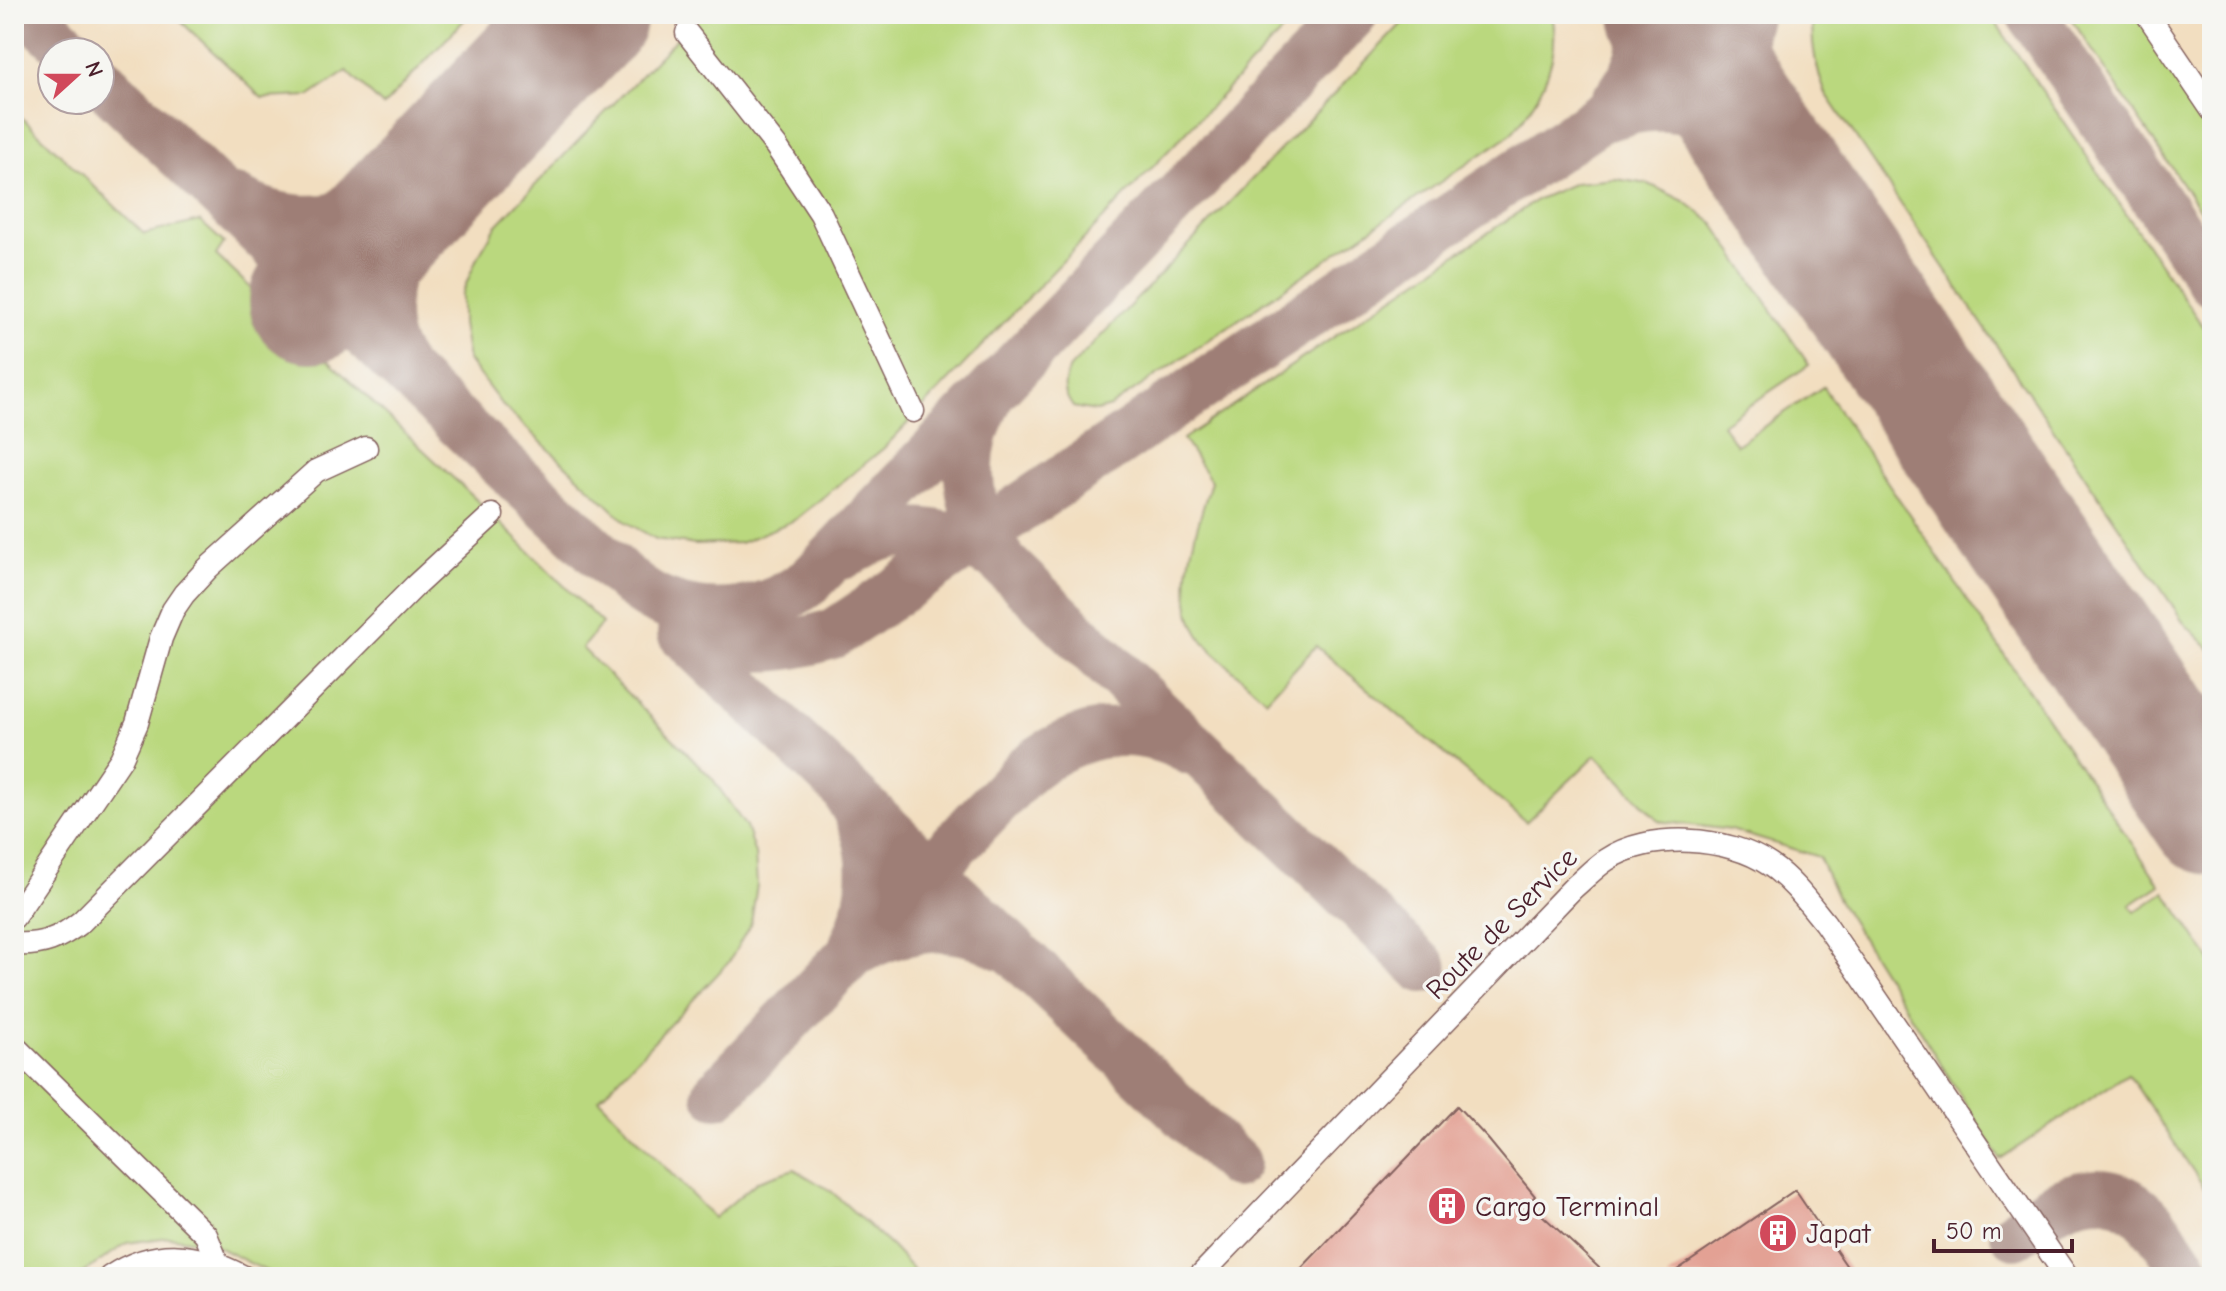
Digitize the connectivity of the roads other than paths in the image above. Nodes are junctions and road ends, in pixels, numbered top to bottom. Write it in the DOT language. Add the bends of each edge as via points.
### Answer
graph roads {
  1 [pos="2147,14"];
  2 [pos="687,33"];
  3 [pos="2212,110"];
  4 [pos="913,411"];
  5 [pos="366,448"];
  6 [pos="492,515"];
  7 [pos="14,917"];
  8 [pos="14,944"];
  9 [pos="14,1046"];
  10 [pos="217,1262"];
  11 [pos="110,1277"];
  12 [pos="244,1277"];
  13 [pos="1199,1277"];
  14 [pos="2067,1277"];
  1 -- 3 [label="lane"];
  2 -- 4 [label="lane" via="776,146 821,214"];
  5 -- 7 [label="lane" via="316,471 184,594 161,638 121,759"];
  6 -- 8 [label="lane" via="82,921 49,941"];
  9 -- 10 [label="lane" via="206,1235"];
  10 -- 11 [label="lane" via="168,1255 130,1264"];
  10 -- 12 [label="lane"];
  13 -- 14 [label="lane, Route de Service" via="1573,888 1607,858 1647,844 1681,840 1743,852 1769,864 1798,889"];
}
